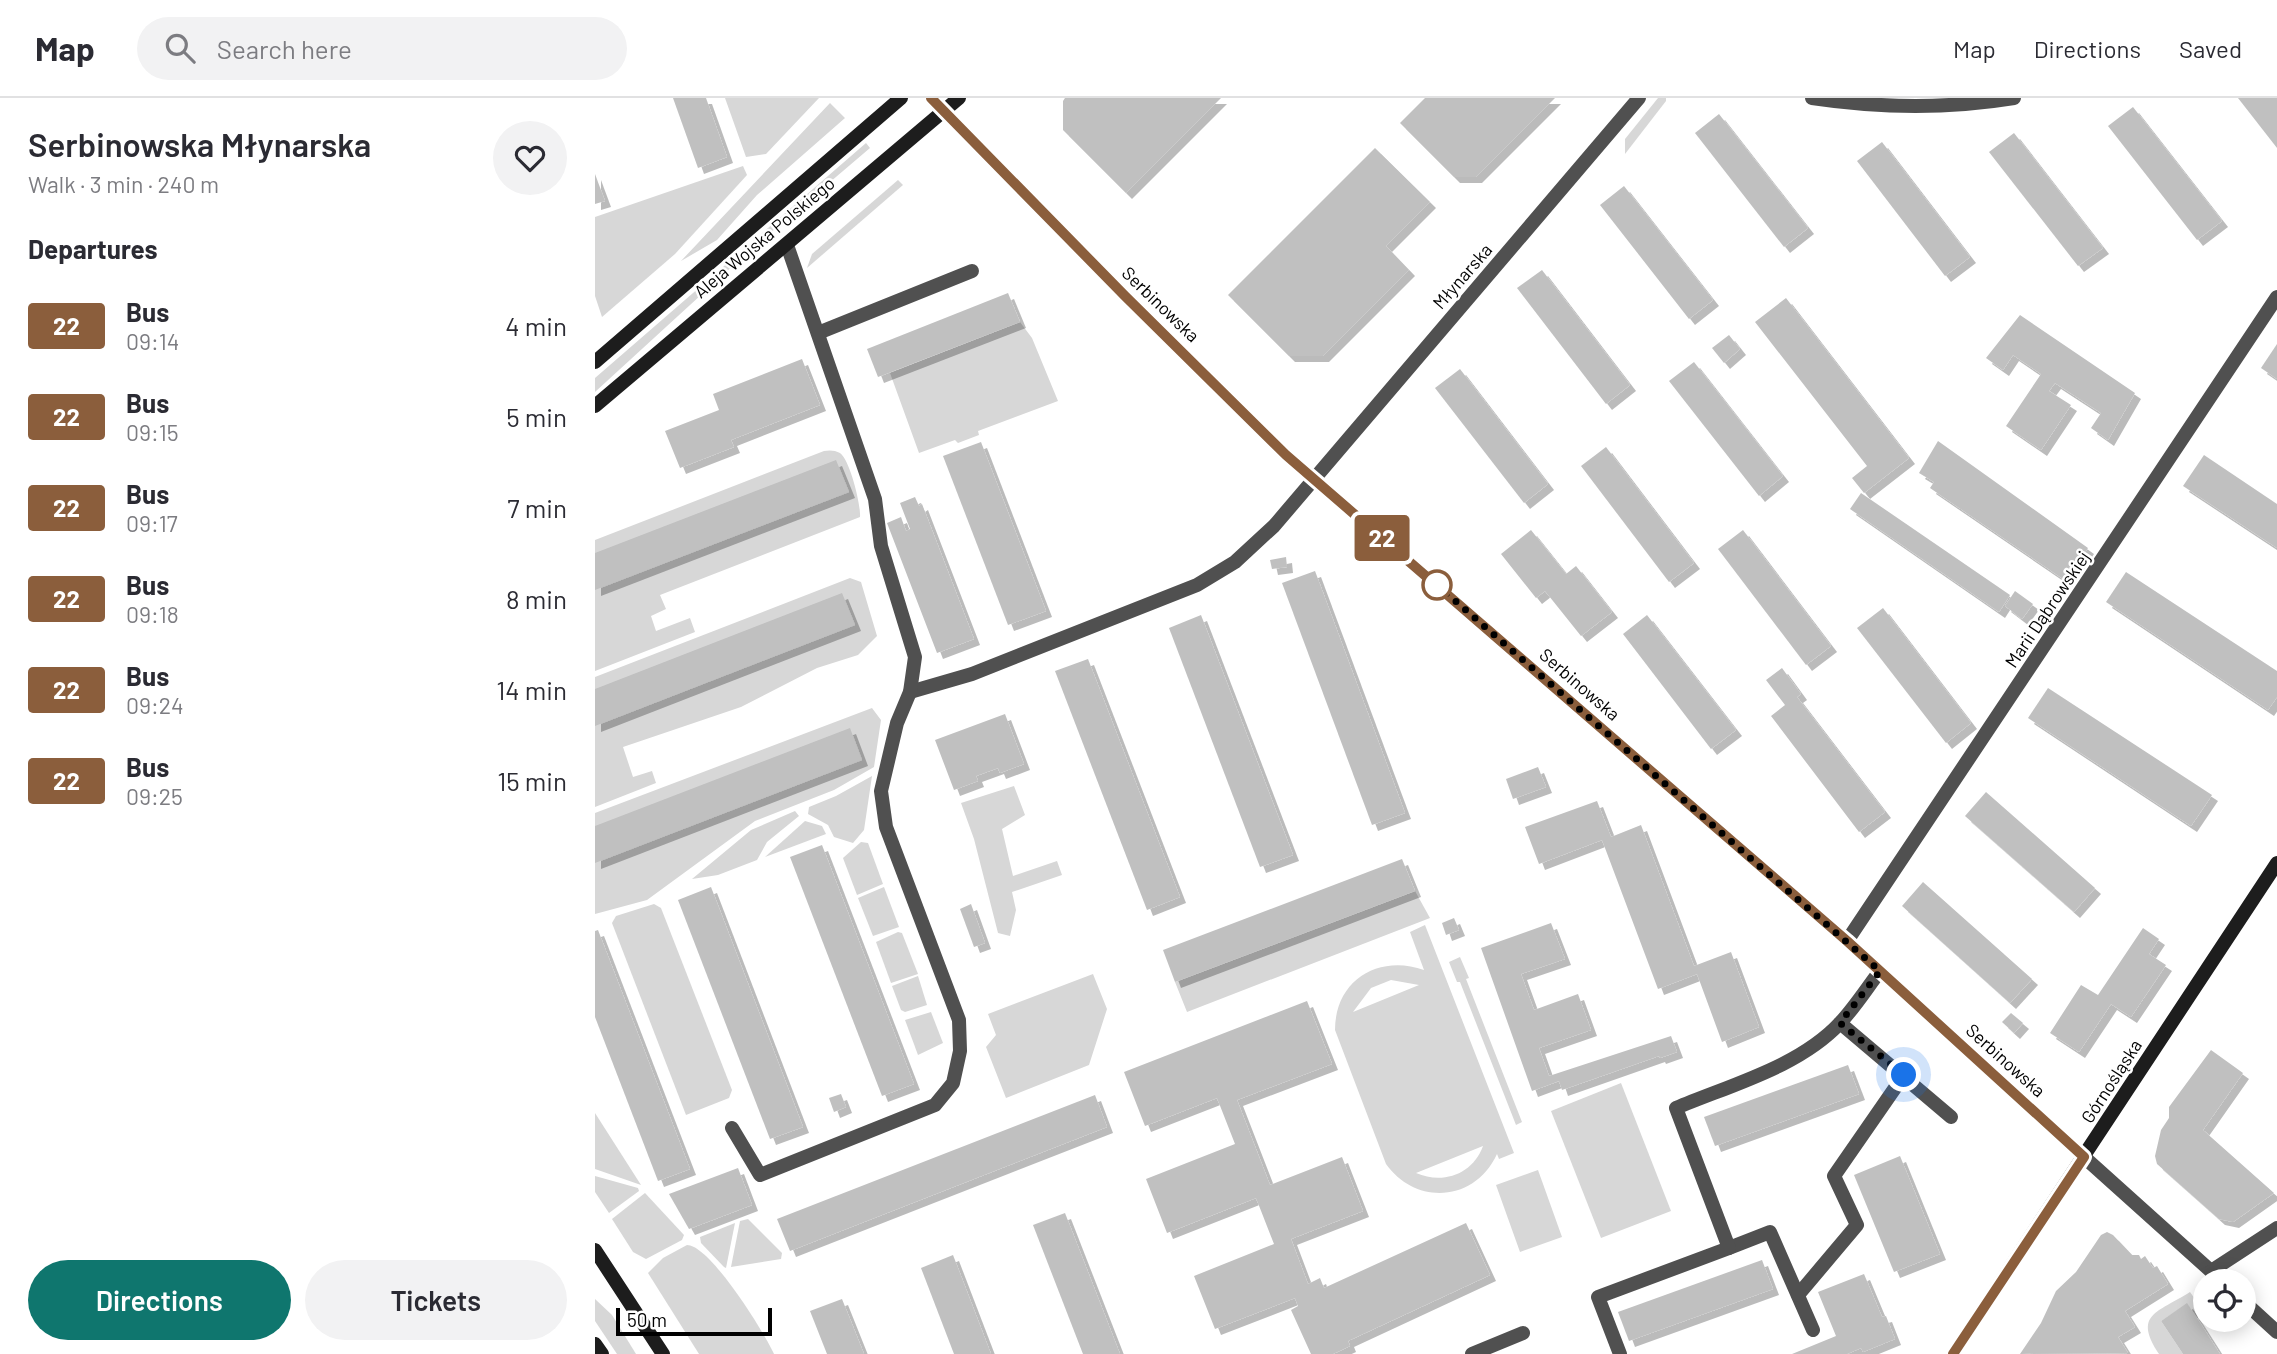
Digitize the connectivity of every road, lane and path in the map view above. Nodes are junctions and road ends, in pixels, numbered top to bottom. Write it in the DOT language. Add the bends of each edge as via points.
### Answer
graph roads {
  1 [pos="901,98"];
  2 [pos="931,98"];
  3 [pos="959,98"];
  4 [pos="1639,98"];
  5 [pos="1812,98"];
  6 [pos="2014,98"];
  7 [pos="943,112"];
  8 [pos="787,245"];
  9 [pos="972,271"];
  10 [pos="2277,297"];
  11 [pos="818,333"];
  12 [pos="595,362"];
  13 [pos="595,406"];
  14 [pos="1313,478"];
  15 [pos="910,692"];
  16 [pos="2277,863"];
  17 [pos="1847,941"];
  18 [pos="1880,971"];
  19 [pos="1840,1023"];
  20 [pos="1904,1075"];
  21 [pos="1951,1117"];
  22 [pos="732,1128"];
  23 [pos="2084,1157"];
  24 [pos="2277,1228"];
  25 [pos="1729,1248"];
  26 [pos="595,1250"];
  27 [pos="2209,1269"];
  28 [pos="2226,1269"];
  29 [pos="1798,1296"];
  30 [pos="2256,1313"];
  31 [pos="1813,1330"];
  32 [pos="2277,1332"];
  33 [pos="1523,1334"];
  34 [pos="595,1343"];
  35 [pos="602,1354"];
  36 [pos="663,1354"];
  37 [pos="1472,1354"];
  38 [pos="1620,1354"];
  39 [pos="1953,1354"];
  1 -- 12 [label="street, Aleja Wojska Polskiego"];
  2 -- 7 [label="street, Serbinowska"];
  3 -- 7 [label="street, Aleja Wojska Polskiego"];
  4 -- 14 [label="street, Młynarska"];
  5 -- 6 [label="street" via="1891,106 1951,106"];
  7 -- 8 [label="street, Aleja Wojska Polskiego"];
  7 -- 14 [label="street, Serbinowska"];
  8 -- 11 [label="street"];
  8 -- 13 [label="street, Aleja Wojska Polskiego"];
  9 -- 11 [label="street"];
  10 -- 17 [label="street, Marii Dąbrowskiej"];
  11 -- 15 [label="street" via="875,499 881,547 912,642 915,657"];
  14 -- 15 [label="street, Młynarska" via="1274,526 1219,574 972,674"];
  14 -- 17 [label="street, Serbinowska"];
  15 -- 22 [label="street" via="897,723 880,802 955,1003 961,1029 953,1083 942,1099 919,1112 760,1175"];
  16 -- 23 [label="street, Górnośląska"];
  17 -- 18 [label="street, Serbinowska"];
  18 -- 19 [label="street"];
  18 -- 23 [label="street, Serbinowska"];
  19 -- 20 [label="street"];
  19 -- 25 [label="street" via="1783,1062 1676,1108"];
  20 -- 21 [label="street"];
  20 -- 29 [label="street" via="1834,1176 1857,1225"];
  23 -- 27 [label="street, Serbinowska"];
  23 -- 39 [label="street, Górnośląska"];
  24 -- 28 [label="street"];
  25 -- 29 [label="street" via="1770,1232"];
  25 -- 38 [label="street" via="1598,1297"];
  26 -- 36 [label="street"];
  29 -- 31 [label="street"];
  30 -- 32 [label="street"];
  33 -- 37 [label="street"];
  34 -- 35 [label="street"];
}
